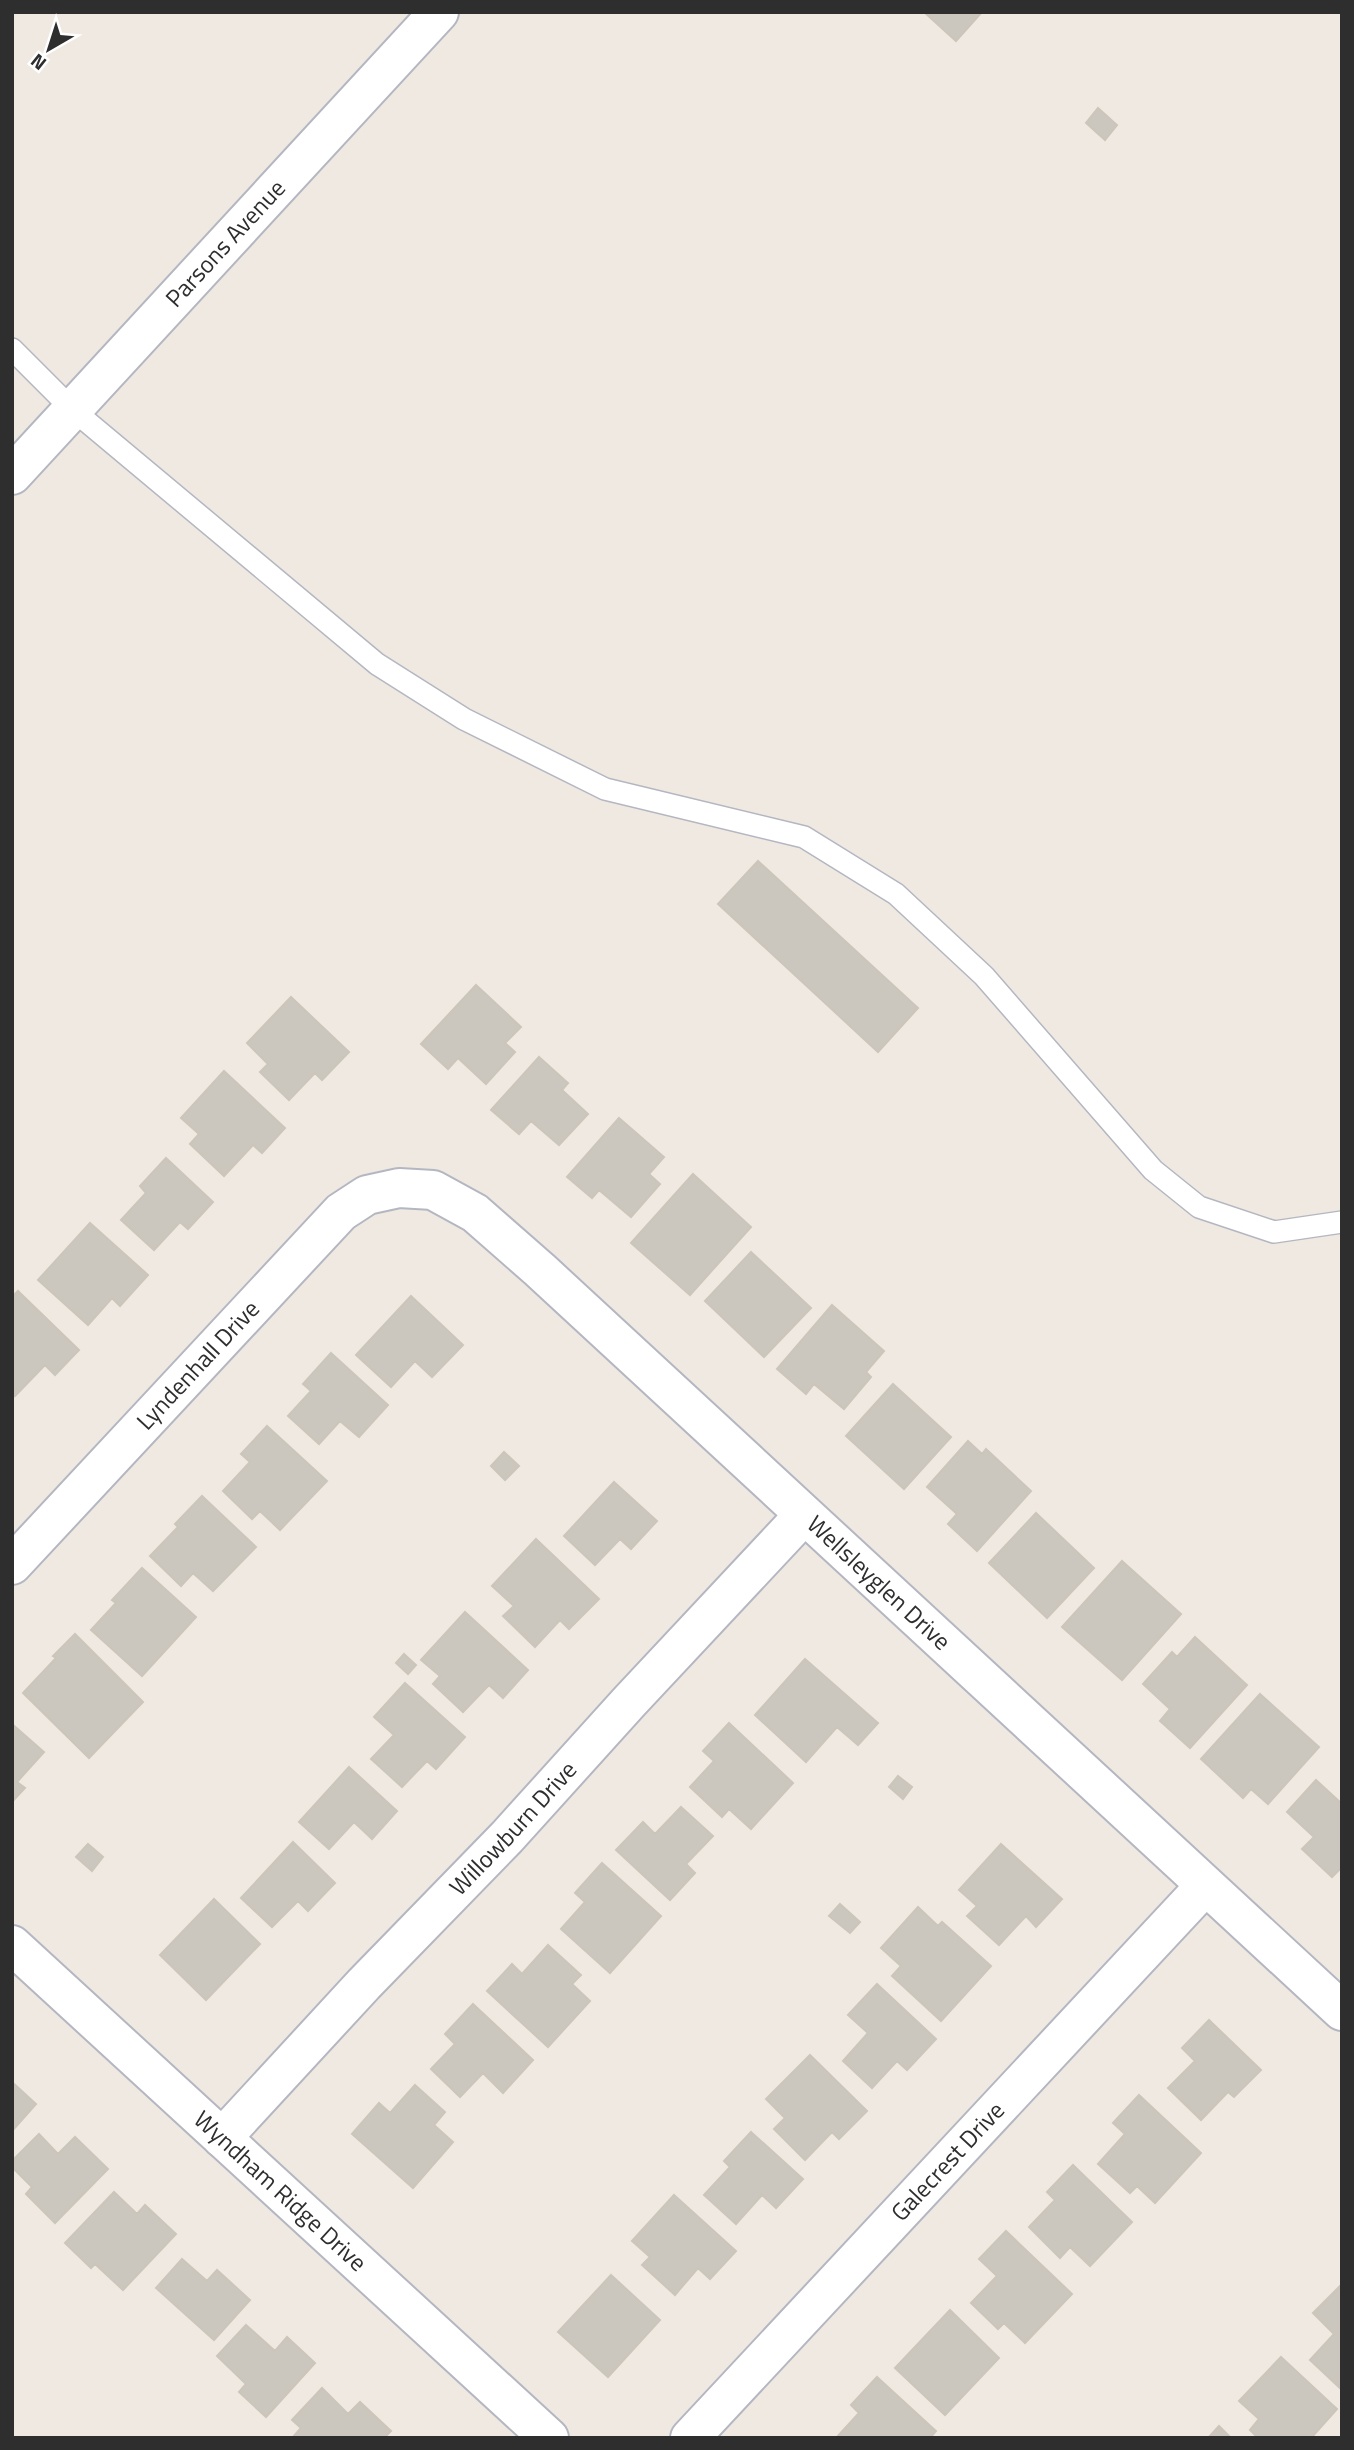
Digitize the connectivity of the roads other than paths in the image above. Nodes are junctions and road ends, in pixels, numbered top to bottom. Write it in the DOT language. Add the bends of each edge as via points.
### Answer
graph roads {
  1 [pos="439,12"];
  2 [pos="12,349"];
  3 [pos="73,410"];
  4 [pos="12,475"];
  5 [pos="399,1188"];
  6 [pos="1342,1222"];
  7 [pos="804,1515"];
  8 [pos="12,1565"];
  9 [pos="1205,1886"];
  10 [pos="12,1945"];
  11 [pos="1342,2011"];
  12 [pos="222,2138"];
  13 [pos="550,2438"];
  14 [pos="690,2438"];
  1 -- 3 [label="street, Parsons Avenue"];
  2 -- 3 [label="lane"];
  3 -- 4 [label="street, Parsons Avenue"];
  3 -- 6 [label="lane" via="377,664 464,719 605,789 804,837 896,894 984,976 1153,1170 1199,1207 1274,1232"];
  5 -- 7 [label="street, Wellsleyglen Drive" via="433,1191 475,1213"];
  5 -- 8 [label="street, Lyndenhall Drive" via="367,1195 341,1212"];
  7 -- 9 [label="street, Wellsleyglen Drive"];
  7 -- 12 [label="street, Willowburn Drive"];
  9 -- 11 [label="street, Wellsleyglen Drive"];
  9 -- 14 [label="street, Galecrest Drive"];
  10 -- 12 [label="street, Wyndham Ridge Drive"];
  12 -- 13 [label="street, Wyndham Ridge Drive"];
}
